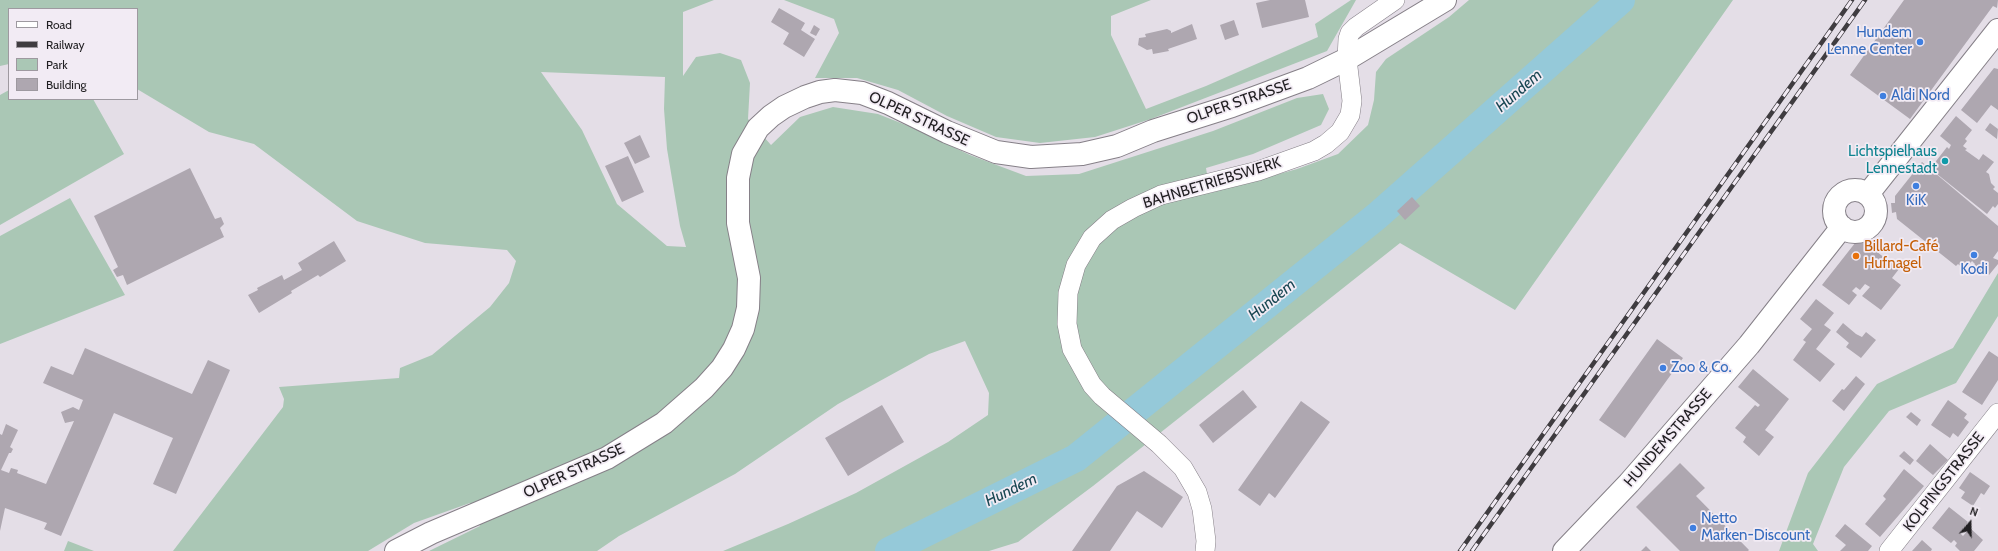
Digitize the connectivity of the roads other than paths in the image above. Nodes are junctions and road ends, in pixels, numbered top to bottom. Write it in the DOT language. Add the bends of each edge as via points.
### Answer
graph roads {
  1 [pos="1395,0"];
  2 [pos="1444,0"];
  3 [pos="1998,30"];
  4 [pos="1347,59"];
  5 [pos="1868,194"];
  6 [pos="1842,227"];
  7 [pos="1998,413"];
  8 [pos="396,551"];
  9 [pos="1205,551"];
  10 [pos="1564,551"];
  11 [pos="1889,551"];
  1 -- 4 [label="street, BAHNBETRIEBSWERK" via="1350,33"];
  2 -- 4 [label="main road, OLPER STRASSE"];
  3 -- 5 [label="main road"];
  4 -- 8 [label="main road, OLPER STRASSE" via="1295,83 1153,131 1117,146 1047,158 1014,156 976,145 862,93 835,90 805,96 784,107 758,128 743,154 738,178 738,223 749,278 748,308 743,329 722,368 704,388 664,423 608,458 431,533"];
  4 -- 9 [label="street, BAHNBETRIEBSWERK" via="1352,96 1350,115 1340,132 1326,144 1314,151 1258,171 1161,195 1133,208 1112,220 1092,238 1076,265 1068,293 1067,324 1072,350 1102,396 1183,468 1196,492 1205,526"];
  5 -- 6 [label="main road" via="1873,199 1876,212 1872,224 1861,231 1848,231"];
  5 -- 6 [label="main road" via="1856,189 1838,197 1834,216"];
  6 -- 10 [label="main road, HUNDEMSTRASSE" via="1749,345 1629,483"];
  7 -- 11 [label="street, KOLPINGSTRASSE"];
}
